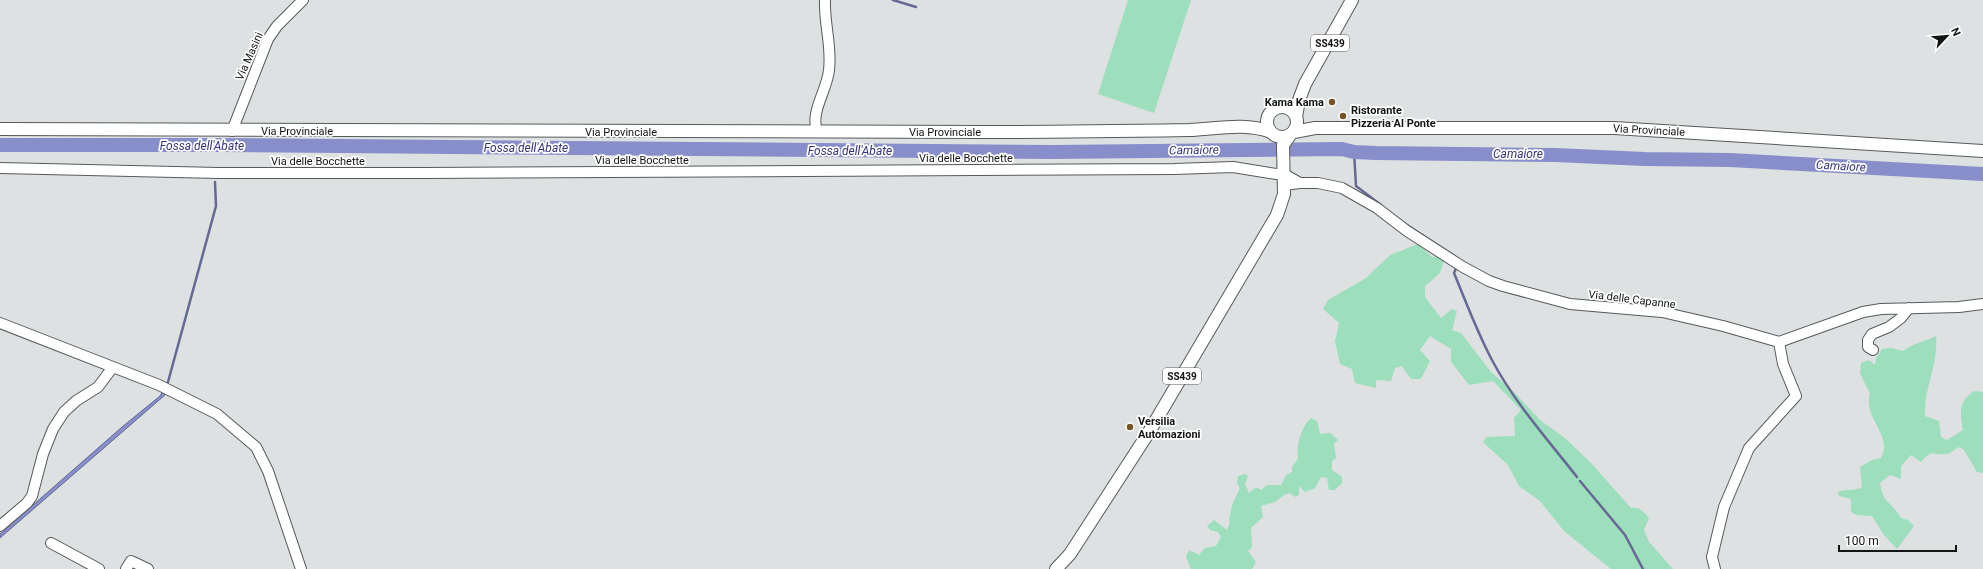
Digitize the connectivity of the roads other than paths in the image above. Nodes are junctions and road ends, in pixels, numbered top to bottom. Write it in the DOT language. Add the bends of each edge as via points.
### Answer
graph roads {
  1 [pos="303,0"];
  2 [pos="825,0"];
  3 [pos="1352,0"];
  4 [pos="1305,84"];
  5 [pos="1275,110"];
  6 [pos="1297,118"];
  7 [pos="1241,127"];
  8 [pos="1315,128"];
  9 [pos="0,129"];
  10 [pos="232,131"];
  11 [pos="817,132"];
  12 [pos="1283,136"];
  13 [pos="1983,151"];
  14 [pos="0,168"];
  15 [pos="1284,176"];
  16 [pos="1983,304"];
  17 [pos="1910,308"];
  18 [pos="0,323"];
  19 [pos="1779,342"];
  20 [pos="1872,350"];
  21 [pos="113,367"];
  22 [pos="0,526"];
  23 [pos="51,543"];
  24 [pos="99,569"];
  25 [pos="126,569"];
  26 [pos="148,569"];
  27 [pos="301,569"];
  28 [pos="1056,569"];
  29 [pos="1715,569"];
  1 -- 10 [label="street, Via Masini" via="268,39"];
  2 -- 11 [label="street" via="830,71 815,117"];
  3 -- 4 [label="main road, SS439"];
  4 -- 5 [label="main road, Via Provinciale"];
  4 -- 6 [label="main road, SS439" via="1299,100"];
  5 -- 6 [label="main road" via="1288,108"];
  5 -- 7 [label="main road, Via Provinciale" via="1257,122"];
  5 -- 12 [label="main road" via="1268,120"];
  6 -- 8 [label="main road, Via Provinciale" via="1308,127"];
  6 -- 12 [label="main road" via="1297,126"];
  7 -- 11 [label="main road, Via Provinciale" via="1077,132"];
  7 -- 12 [label="main road, Via Provinciale" via="1258,128"];
  8 -- 12 [label="main road, Via Provinciale"];
  8 -- 13 [label="main road, Via Provinciale" via="1614,128"];
  9 -- 10 [label="main road, Via Provinciale"];
  10 -- 11 [label="main road, Via Provinciale"];
  12 -- 15 [label="main road, SS439"];
  14 -- 15 [label="street, Via delle Bocchette" via="422,174 1174,170 1219,167"];
  15 -- 19 [label="street, Via delle Capanne" via="1300,183 1318,183 1342,188 1377,208 1463,267 1503,286 1570,304 1662,312"];
  15 -- 28 [label="main road, SS439" via="1281,205 1273,223 1155,423 1070,554"];
  16 -- 17 [label="street"];
  17 -- 19 [label="street" via="1864,312"];
  17 -- 20 [label="street" via="1889,327 1872,334 1868,340 1868,347"];
  18 -- 21 [label="street"];
  19 -- 29 [label="street" via="1783,364 1796,396 1749,448 1724,507 1712,557"];
  21 -- 22 [label="street" via="98,387 64,412 43,454 32,496"];
  21 -- 27 [label="street" via="159,385 217,414 256,447 268,471"];
  23 -- 24 [label="street"];
  25 -- 26 [label="street" via="131,561"];
}
